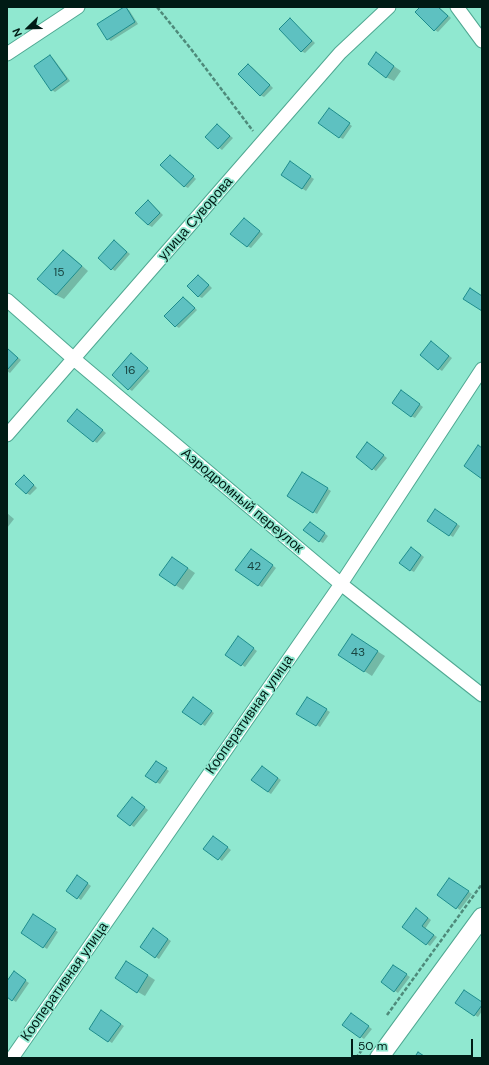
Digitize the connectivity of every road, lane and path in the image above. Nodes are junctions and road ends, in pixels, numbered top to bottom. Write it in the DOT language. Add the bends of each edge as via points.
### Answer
graph roads {
  1 [pos="78,7"];
  2 [pos="157,7"];
  3 [pos="389,7"];
  4 [pos="457,7"];
  5 [pos="482,41"];
  6 [pos="7,54"];
  7 [pos="262,143"];
  8 [pos="7,300"];
  9 [pos="74,359"];
  10 [pos="482,369"];
  11 [pos="7,435"];
  12 [pos="341,584"];
  13 [pos="482,695"];
  14 [pos="482,884"];
  15 [pos="482,917"];
  16 [pos="383,1020"];
  17 [pos="365,1046"];
  18 [pos="12,1058"];
  19 [pos="356,1058"];
  20 [pos="379,1058"];
  1 -- 6 [label="street"];
  2 -- 7 [label="path"];
  3 -- 7 [label="street, улица Суворова" via="340,53"];
  4 -- 5 [label="street"];
  7 -- 9 [label="street, улица Суворова"];
  8 -- 9 [label="street, Аэродромный переулок"];
  9 -- 11 [label="street, улица Суворова"];
  9 -- 12 [label="street, Аэродромный переулок"];
  10 -- 12 [label="street, Кооперативная улица"];
  12 -- 13 [label="street, Аэродромный переулок"];
  12 -- 18 [label="street, Кооперативная улица"];
  14 -- 16 [label="path"];
  15 -- 20 [label="main road"];
  17 -- 19 [label="path"];
}
